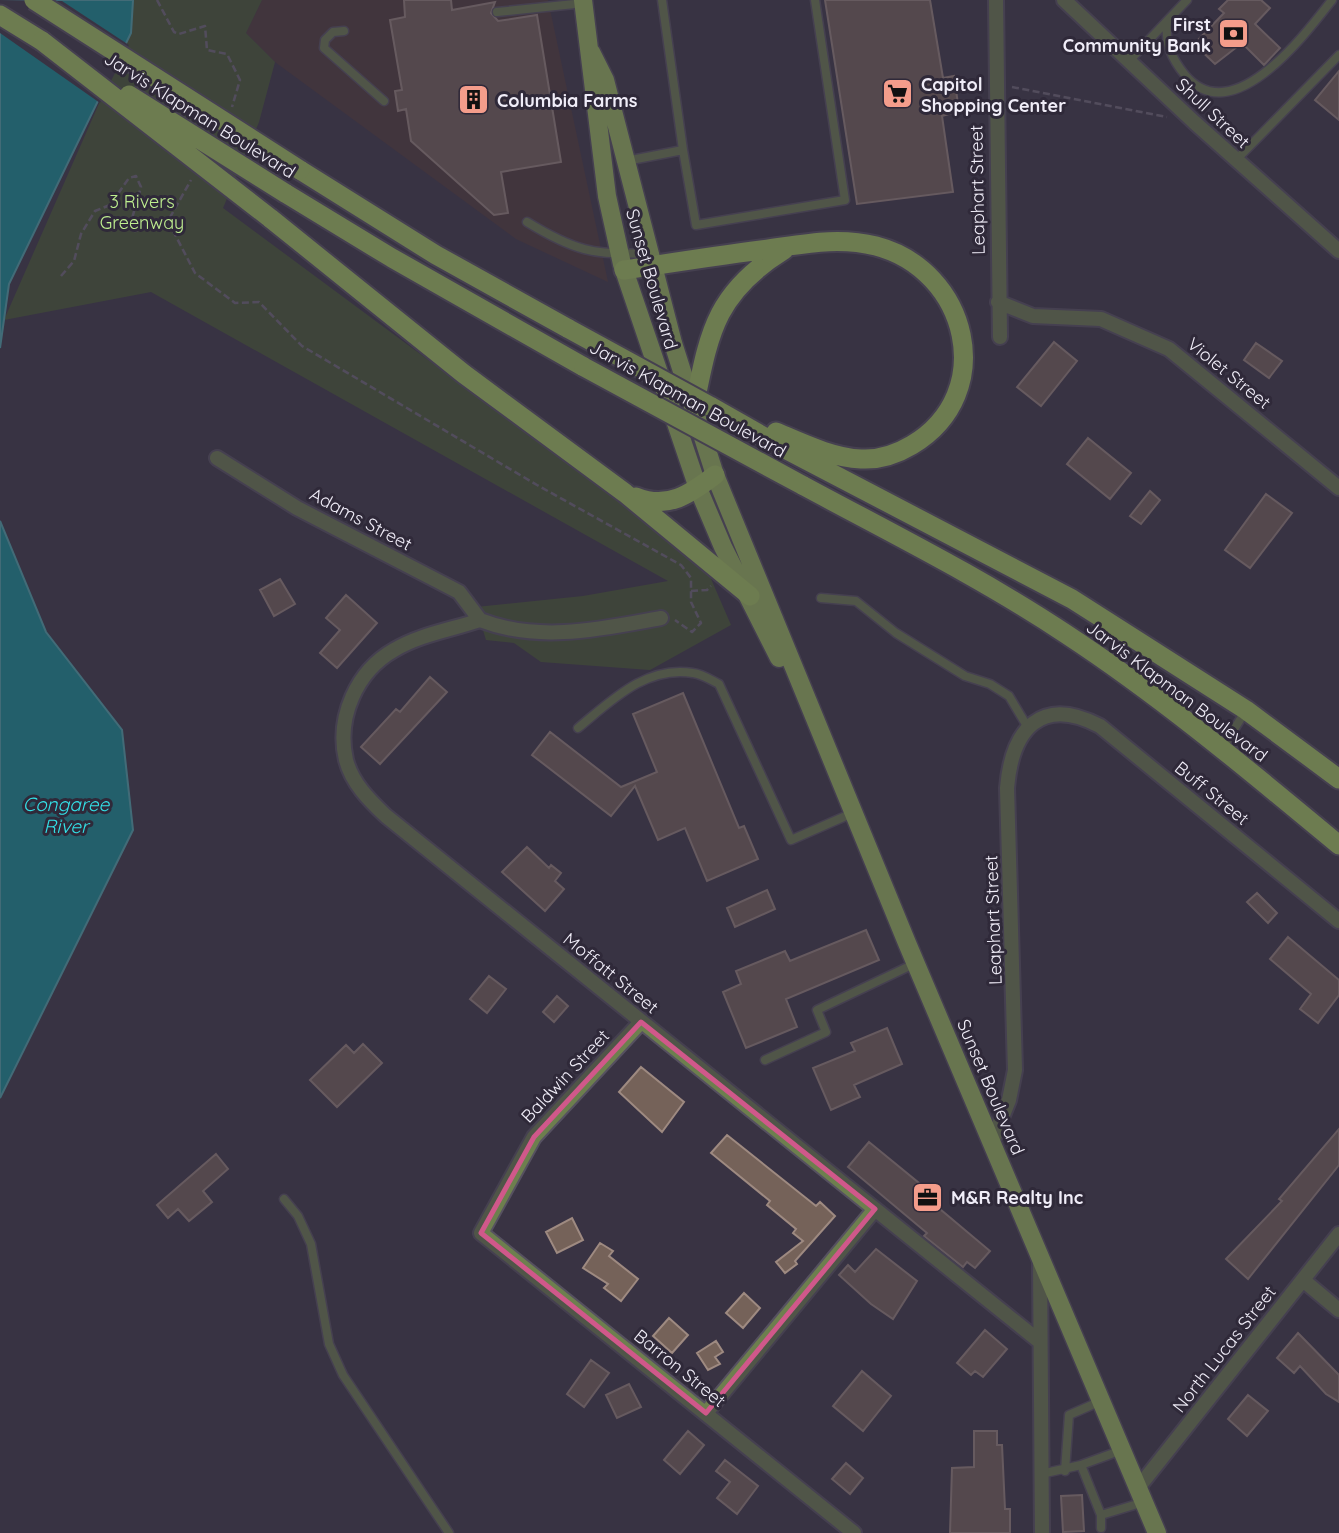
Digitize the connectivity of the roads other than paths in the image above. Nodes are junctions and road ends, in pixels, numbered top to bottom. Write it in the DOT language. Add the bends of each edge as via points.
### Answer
graph roads {
  1 [pos="34,0"];
  2 [pos="662,0"];
  3 [pos="815,0"];
  4 [pos="996,0"];
  5 [pos="1064,0"];
  6 [pos="1187,0"];
  7 [pos="1332,0"];
  8 [pos="584,2"];
  9 [pos="497,12"];
  10 [pos="0,15"];
  11 [pos="1167,21"];
  12 [pos="344,31"];
  13 [pos="42,41"];
  14 [pos="591,52"];
  15 [pos="1339,55"];
  16 [pos="1129,61"];
  17 [pos="384,101"];
  18 [pos="683,150"];
  19 [pos="626,160"];
  20 [pos="1236,160"];
  21 [pos="527,222"];
  22 [pos="790,246"];
  23 [pos="1339,251"];
  24 [pos="650,259"];
  25 [pos="622,263"];
  26 [pos="998,302"];
  27 [pos="1000,337"];
  28 [pos="702,409"];
  29 [pos="787,443"];
  30 [pos="217,458"];
  31 [pos="715,475"];
  32 [pos="698,488"];
  33 [pos="1339,488"];
  34 [pos="625,493"];
  35 [pos="750,596"];
  36 [pos="821,598"];
  37 [pos="661,618"];
  38 [pos="480,620"];
  39 [pos="1246,710"];
  40 [pos="1027,726"];
  41 [pos="578,728"];
  42 [pos="823,733"];
  43 [pos="1222,749"];
  44 [pos="1339,779"];
  45 [pos="855,812"];
  46 [pos="1339,845"];
  47 [pos="1339,921"];
  48 [pos="916,963"];
  49 [pos="641,1022"];
  50 [pos="765,1060"];
  51 [pos="992,1142"];
  52 [pos="284,1199"];
  53 [pos="875,1209"];
  54 [pos="481,1233"];
  55 [pos="1339,1234"];
  56 [pos="1040,1259"];
  57 [pos="1303,1280"];
  58 [pos="1339,1310"];
  59 [pos="1039,1341"];
  60 [pos="1101,1401"];
  61 [pos="706,1413"];
  62 [pos="1122,1450"];
  63 [pos="1081,1465"];
  64 [pos="1065,1471"];
  65 [pos="1041,1474"];
  66 [pos="1141,1495"];
  67 [pos="1101,1515"];
  68 [pos="1101,1528"];
  69 [pos="449,1533"];
  70 [pos="854,1533"];
  71 [pos="1042,1533"];
  72 [pos="1157,1533"];
  1 -- 28 [label="highway, Jarvis Klapman Boulevard, bridge" via="436,255"];
  2 -- 18 [label="lane"];
  3 -- 18 [label="lane" via="845,200 696,225"];
  4 -- 26 [label="street, Leaphart Street"];
  5 -- 16 [label="street, Shull Street"];
  6 -- 11 [label="lane"];
  7 -- 11 [label="lane" via="1276,63 1230,94 1192,83 1174,62 1166,39"];
  8 -- 9 [label="lane"];
  8 -- 14 [label="main road, Sunset Boulevard"];
  10 -- 13 [label="highway, Jarvis Klapman Boulevard"];
  11 -- 16 [label="lane"];
  12 -- 17 [label="lane" via="333,32 324,48"];
  13 -- 34 [label="highway, bridge" via="464,374"];
  13 -- 43 [label="highway, Jarvis Klapman Boulevard, bridge" via="403,265 988,585 1068,635"];
  14 -- 19 [label="main road, Sunset Boulevard" via="605,80"];
  14 -- 25 [label="main road, Sunset Boulevard" via="607,196"];
  15 -- 20 [label="lane"];
  16 -- 20 [label="street, Shull Street"];
  18 -- 19 [label="lane"];
  19 -- 24 [label="main road, Sunset Boulevard"];
  20 -- 23 [label="street, Shull Street"];
  21 -- 25 [label="lane" via="587,252"];
  22 -- 24 [label="highway"];
  22 -- 28 [label="highway" via="759,265 728,297 707,346"];
  22 -- 29 [label="highway" via="844,241 875,246 904,258 929,276 948,301 961,329 964,361 958,391 943,418 920,440 893,454 847,457"];
  24 -- 25 [label="highway"];
  24 -- 28 [label="main road, Sunset Boulevard"];
  25 -- 32 [label="main road, Sunset Boulevard"];
  26 -- 27 [label="street, Leaphart Street"];
  26 -- 33 [label="street, Violet Street" via="1033,316 1101,319 1169,349"];
  28 -- 29 [label="highway"];
  28 -- 31 [label="main road, Sunset Boulevard"];
  29 -- 39 [label="highway, Jarvis Klapman Boulevard" via="1072,599"];
  30 -- 38 [label="street, Adams Street" via="297,508 459,592"];
  31 -- 32 [label="highway"];
  31 -- 42 [label="main road, Sunset Boulevard"];
  32 -- 34 [label="highway" via="678,500 661,503"];
  32 -- 35 [label="main road, Sunset Boulevard"];
  34 -- 35 [label="highway"];
  35 -- 42 [label="main road, Sunset Boulevard" via="795,690"];
  36 -- 40 [label="lane" via="856,601 953,669 990,684 1009,696"];
  37 -- 38 [label="street" via="562,635 500,628"];
  38 -- 49 [label="street, Moffatt Street" via="409,642 369,669 347,714 346,761 360,789 386,816"];
  39 -- 43 [label="lane"];
  39 -- 44 [label="highway, Jarvis Klapman Boulevard"];
  40 -- 47 [label="street, Buff Street" via="1052,713 1070,714 1113,735"];
  40 -- 51 [label="street, Leaphart Street" via="1016,742 1007,788 1015,1070"];
  41 -- 45 [label="lane" via="628,686 657,676 693,673 719,684 791,840"];
  42 -- 45 [label="main road, Sunset Boulevard"];
  43 -- 46 [label="highway, Jarvis Klapman Boulevard"];
  45 -- 48 [label="main road, Sunset Boulevard"];
  48 -- 50 [label="lane" via="817,1010 827,1032"];
  48 -- 51 [label="main road, Sunset Boulevard"];
  49 -- 53 [label="street, Moffatt Street"];
  49 -- 54 [label="street, Baldwin Street" via="534,1138"];
  51 -- 56 [label="main road, Sunset Boulevard"];
  52 -- 69 [label="lane" via="311,1244 329,1344 343,1375"];
  53 -- 59 [label="street, Moffatt Street"];
  53 -- 61 [label="street"];
  54 -- 61 [label="street, Barron Street"];
  55 -- 57 [label="street, North Lucas Street"];
  56 -- 59 [label="street"];
  56 -- 60 [label="main road, Sunset Boulevard"];
  57 -- 58 [label="street"];
  57 -- 66 [label="street, North Lucas Street"];
  59 -- 65 [label="street"];
  60 -- 62 [label="main road, Sunset Boulevard"];
  60 -- 64 [label="lane" via="1069,1415"];
  61 -- 70 [label="street, Barron Street"];
  62 -- 63 [label="lane"];
  62 -- 66 [label="main road, Sunset Boulevard"];
  63 -- 64 [label="lane"];
  63 -- 67 [label="lane"];
  64 -- 65 [label="lane"];
  65 -- 71 [label="street"];
  66 -- 67 [label="lane"];
  66 -- 72 [label="main road, Sunset Boulevard"];
  67 -- 68 [label="lane"];
}
